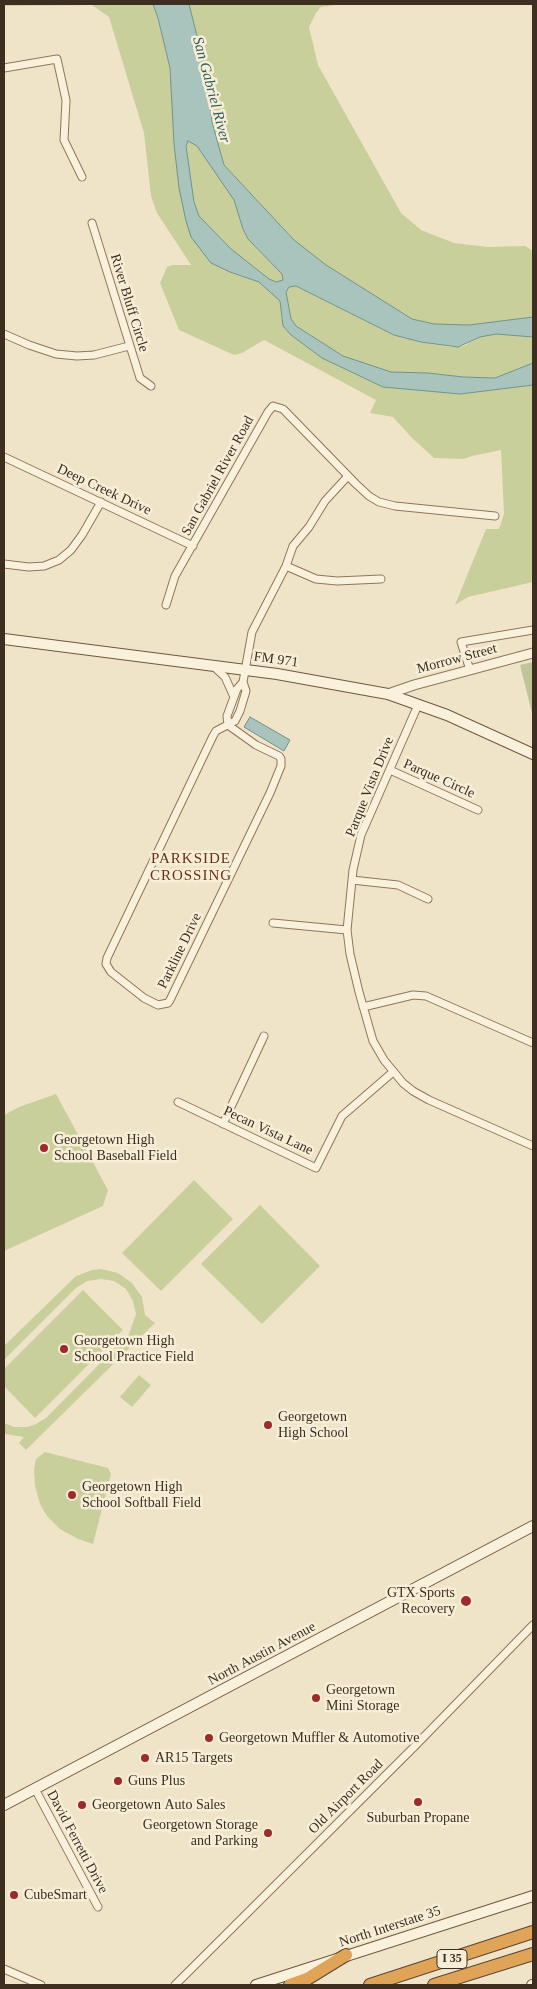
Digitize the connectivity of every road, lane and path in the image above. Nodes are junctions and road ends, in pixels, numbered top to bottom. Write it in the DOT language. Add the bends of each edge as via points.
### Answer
graph roads {
  1 [pos="4,68"];
  2 [pos="82,177"];
  3 [pos="92,223"];
  4 [pos="4,334"];
  5 [pos="128,346"];
  6 [pos="151,386"];
  7 [pos="4,457"];
  8 [pos="348,476"];
  9 [pos="101,502"];
  10 [pos="495,516"];
  11 [pos="193,546"];
  12 [pos="4,564"];
  13 [pos="286,566"];
  14 [pos="381,579"];
  15 [pos="166,605"];
  16 [pos="533,630"];
  17 [pos="4,639"];
  18 [pos="533,653"];
  19 [pos="212,666"];
  20 [pos="245,670"];
  21 [pos="470,670"];
  22 [pos="243,682"];
  23 [pos="388,694"];
  24 [pos="234,697"];
  25 [pos="418,705"];
  26 [pos="228,725"];
  27 [pos="533,754"];
  28 [pos="390,770"];
  29 [pos="478,810"];
  30 [pos="352,880"];
  31 [pos="428,898"];
  32 [pos="273,923"];
  33 [pos="347,930"];
  34 [pos="363,1007"];
  35 [pos="264,1036"];
  36 [pos="533,1043"];
  37 [pos="393,1072"];
  38 [pos="178,1102"];
  39 [pos="223,1124"];
  40 [pos="533,1146"];
  41 [pos="533,1526"];
  42 [pos="533,1625"];
  43 [pos="35,1789"];
  44 [pos="4,1805"];
  45 [pos="533,1896"];
  46 [pos="98,1907"];
  47 [pos="533,1932"];
  48 [pos="533,1954"];
  49 [pos="346,1955"];
  50 [pos="4,1969"];
  51 [pos="41,1985"];
  52 [pos="176,1985"];
  53 [pos="256,1985"];
  54 [pos="290,1985"];
  55 [pos="370,1985"];
  56 [pos="434,1985"];
  1 -- 2 [label="street" via="57,59 66,100 64,140"];
  3 -- 5 [label="street, River Bluff Circle"];
  4 -- 5 [label="street" via="56,354 70,356 94,355"];
  5 -- 6 [label="street, River Bluff Circle" via="140,378"];
  7 -- 9 [label="street, Deep Creek Drive"];
  8 -- 10 [label="street, San Gabriel River Road" via="379,502"];
  8 -- 11 [label="street, San Gabriel River Road" via="283,409 273,406"];
  8 -- 13 [label="street, Parkline Drive" via="297,540"];
  9 -- 11 [label="street, Deep Creek Drive"];
  9 -- 12 [label="street" via="82,535 59,560 44,566"];
  11 -- 15 [label="street, San Gabriel River Road" via="175,576"];
  13 -- 14 [label="street" via="316,579"];
  13 -- 20 [label="street, Parkline Drive" via="252,632"];
  16 -- 21 [label="street" via="461,642"];
  17 -- 19 [label="main road, FM 971 / FM 971"];
  18 -- 21 [label="street, Morrow Street"];
  19 -- 20 [label="main road, FM 971 / FM 971"];
  19 -- 24 [label="street" via="225,677"];
  20 -- 22 [label="street, Parkline Drive"];
  20 -- 23 [label="main road, FM 971 / FM 971"];
  21 -- 23 [label="street, Morrow Street"];
  22 -- 24 [label="street, Parkline Drive"];
  22 -- 26 [label="street, Parkline Drive" via="246,691 244,701 235,722"];
  23 -- 25 [label="main road, FM 971 / FM 971"];
  24 -- 26 [label="street, Parkline Drive" via="227,716"];
  25 -- 27 [label="main road, FM 971 / FM 971"];
  25 -- 28 [label="street, Parque Vista Drive"];
  26 -- 26 [label="street, Parkline Drive" via="256,745 276,754 282,762 170,1000 158,1005 111,972 106,964 107,958 213,736"];
  28 -- 29 [label="street, Parque Circle"];
  28 -- 30 [label="street, Parque Vista Drive" via="361,835"];
  30 -- 31 [label="street" via="398,885"];
  30 -- 33 [label="street, Parque Vista Drive"];
  32 -- 33 [label="street"];
  33 -- 34 [label="street, Parque Vista Drive"];
  34 -- 36 [label="street" via="413,995 426,996"];
  34 -- 37 [label="street, Parque Vista Drive" via="373,1041"];
  35 -- 39 [label="street"];
  37 -- 39 [label="street, Pecan Vista Lane" via="342,1116 316,1168"];
  37 -- 40 [label="street, Parque Vista Drive" via="413,1091 429,1100"];
  38 -- 39 [label="street, Pecan Vista Lane"];
  41 -- 43 [label="main road, North Austin Avenue"];
  42 -- 52 [label="street, Old Airport Road"];
  43 -- 44 [label="main road, North Austin Avenue"];
  43 -- 46 [label="street, David Ferretti Drive"];
  45 -- 49 [label="main road, North Interstate 35"];
  47 -- 55 [label="highway, I 35"];
  48 -- 56 [label="highway, I 35"];
  49 -- 53 [label="main road, North Interstate 35"];
  49 -- 54 [label="highway" via="307,1979"];
  50 -- 51 [label="street"];
}
